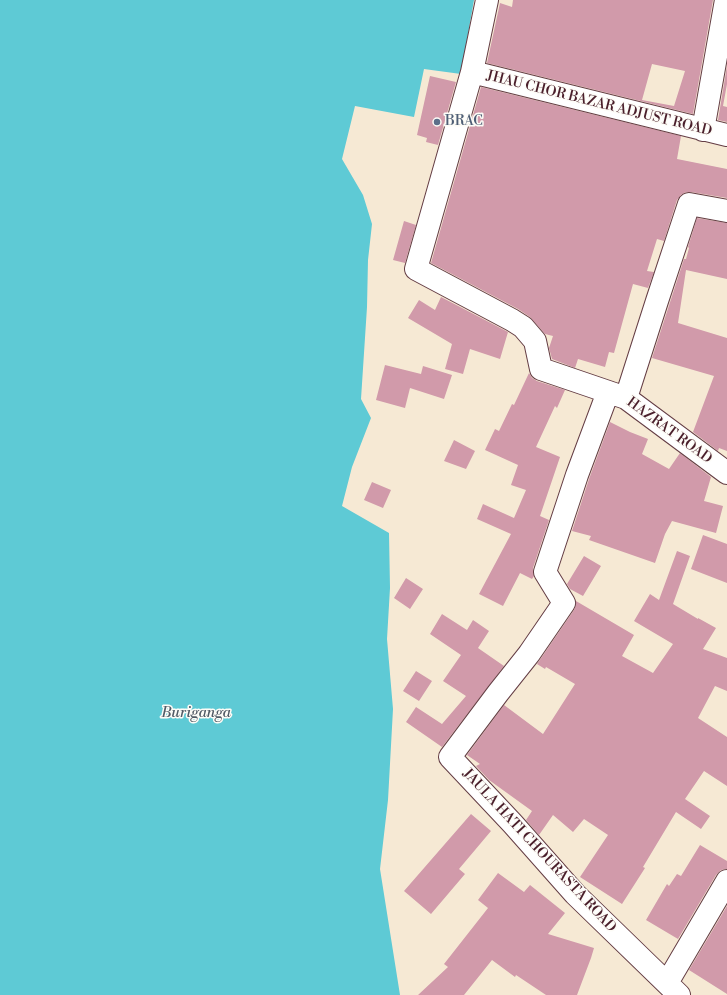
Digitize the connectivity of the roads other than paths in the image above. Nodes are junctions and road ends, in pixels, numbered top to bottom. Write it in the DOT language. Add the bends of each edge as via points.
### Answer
graph roads {
  1 [pos="487,0"];
  2 [pos="726,0"];
  3 [pos="472,72"];
  4 [pos="703,130"];
  5 [pos="727,135"];
  6 [pos="727,211"];
  7 [pos="617,395"];
  8 [pos="727,473"];
  9 [pos="727,881"];
  10 [pos="673,989"];
  1 -- 3 [label="street"];
  2 -- 4 [label="street"];
  3 -- 4 [label="street, JHAU CHOR BAZAR ADJUST ROAD"];
  3 -- 7 [label="street, HAZRAT ROAD" via="416,269 523,327 535,341 541,369"];
  4 -- 5 [label="street, JHAU CHOR BAZAR ADJUST ROAD"];
  6 -- 7 [label="street" via="690,204 657,301"];
  7 -- 8 [label="street, HAZRAT ROAD"];
  7 -- 10 [label="street, JAULA HATI CHOURASTA ROAD" via="577,475 545,572 564,603 450,757 575,894"];
  9 -- 10 [label="street"];
}
